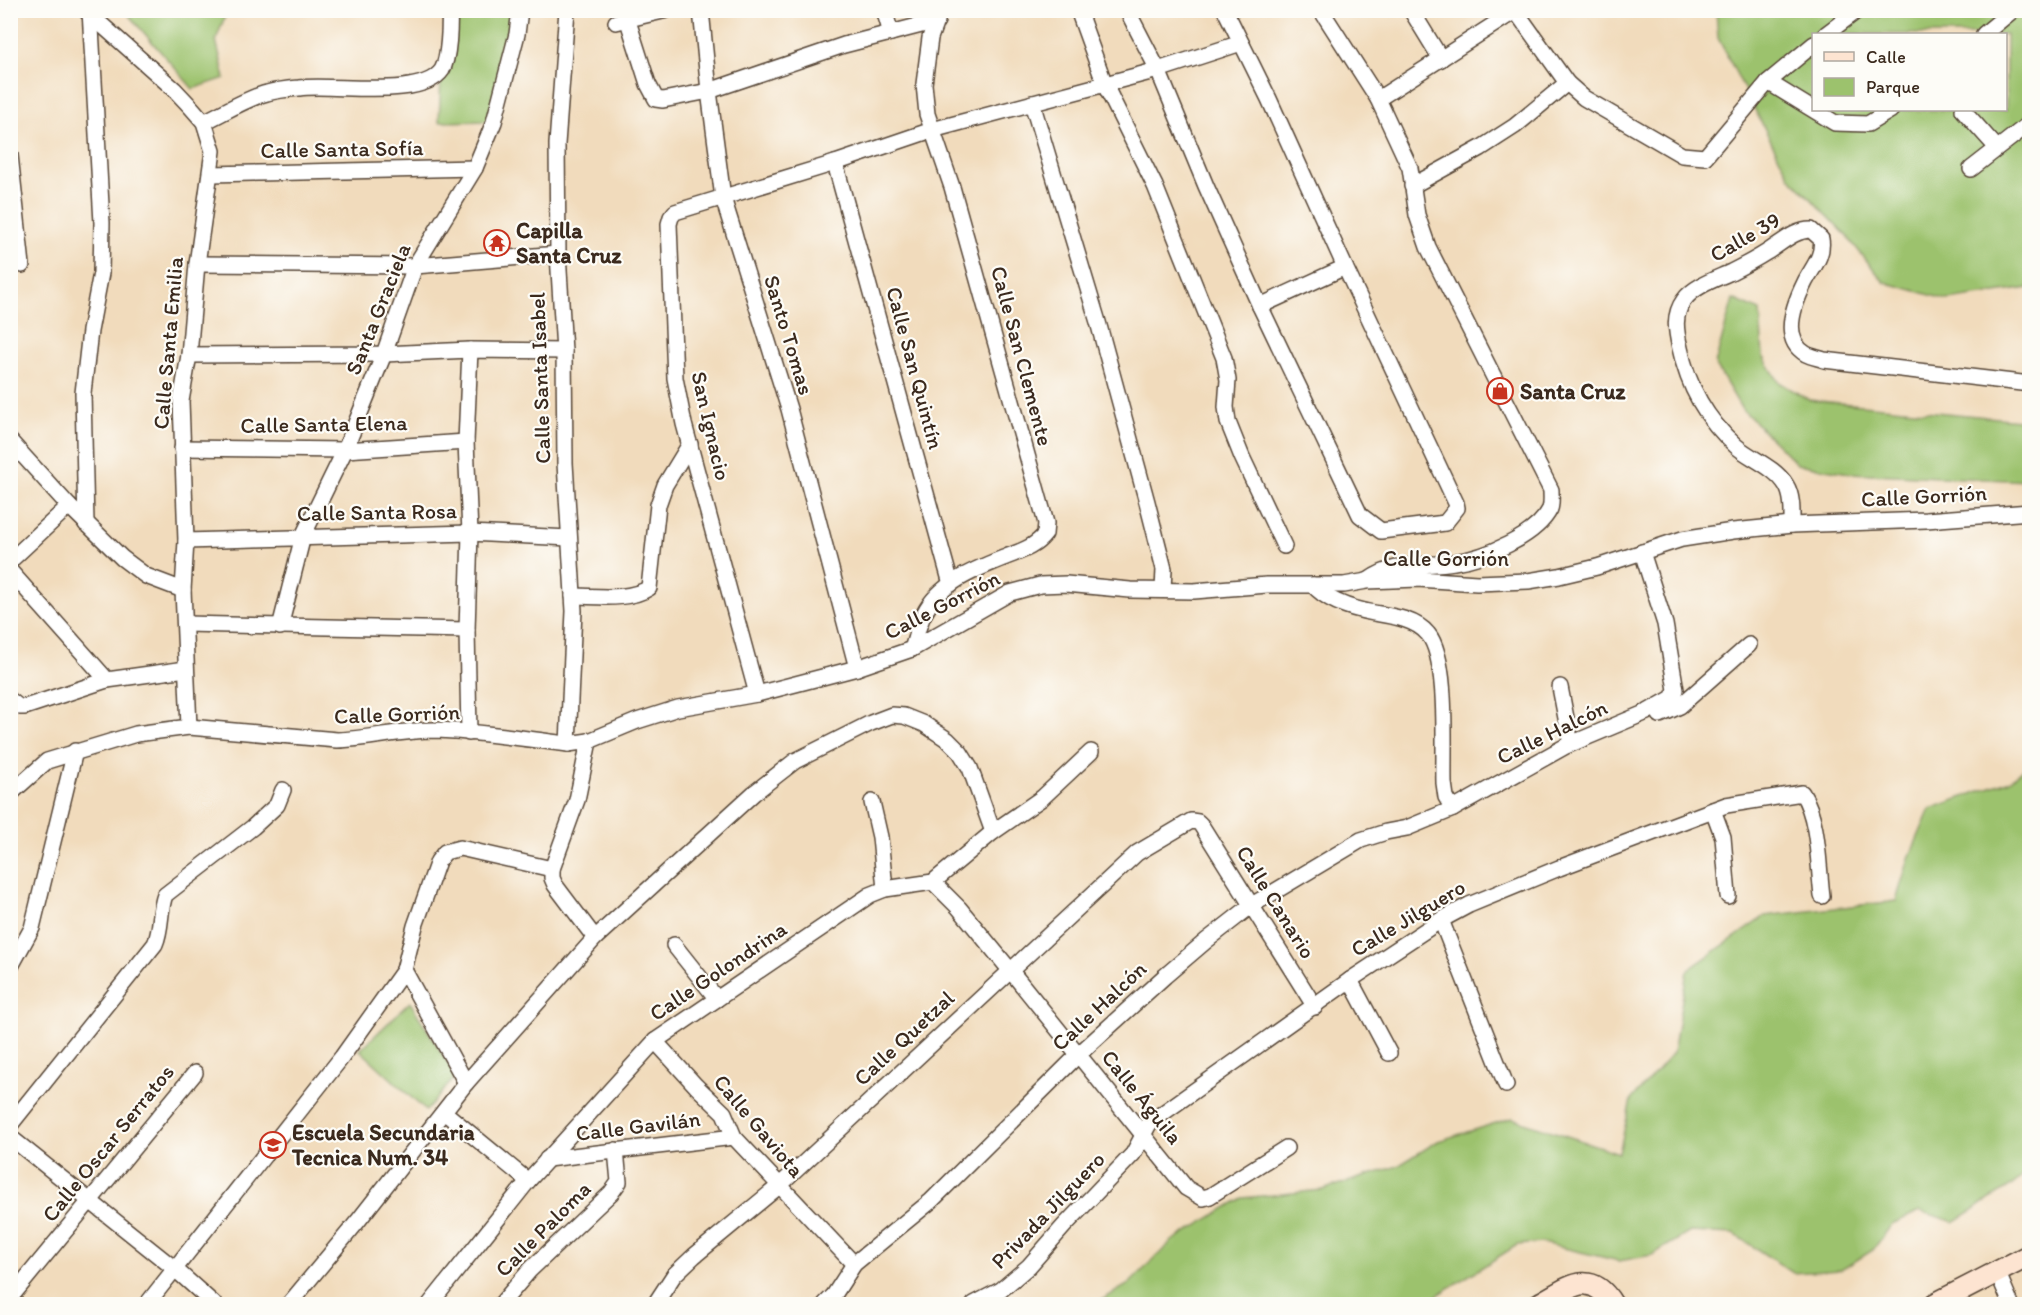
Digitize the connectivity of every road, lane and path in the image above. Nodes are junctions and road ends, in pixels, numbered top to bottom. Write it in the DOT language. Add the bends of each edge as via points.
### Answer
graph roads {
  1 [pos="448,10"];
  2 [pos="520,10"];
  3 [pos="567,10"];
  4 [pos="667,10"];
  5 [pos="701,10"];
  6 [pos="884,10"];
  7 [pos="1078,10"];
  8 [pos="1127,10"];
  9 [pos="1225,10"];
  10 [pos="1321,10"];
  11 [pos="1411,10"];
  12 [pos="1858,10"];
  13 [pos="2013,10"];
  14 [pos="1515,11"];
  15 [pos="88,12"];
  16 [pos="938,16"];
  17 [pos="891,33"];
  18 [pos="1827,33"];
  19 [pos="1985,33"];
  20 [pos="1241,44"];
  21 [pos="1812,46"];
  22 [pos="1441,59"];
  23 [pos="1158,70"];
  24 [pos="1768,82"];
  25 [pos="1567,83"];
  26 [pos="1105,85"];
  27 [pos="709,91"];
  28 [pos="1378,99"];
  29 [pos="1032,103"];
  30 [pos="1812,109"];
  31 [pos="1815,111"];
  32 [pos="1889,111"];
  33 [pos="1964,111"];
  34 [pos="204,122"];
  35 [pos="2030,123"];
  36 [pos="932,130"];
  37 [pos="1997,148"];
  38 [pos="10,155"];
  39 [pos="836,163"];
  40 [pos="475,168"];
  41 [pos="1971,169"];
  42 [pos="211,174"];
  43 [pos="1412,186"];
  44 [pos="723,198"];
  45 [pos="558,254"];
  46 [pos="197,264"];
  47 [pos="22,265"];
  48 [pos="414,266"];
  49 [pos="1345,267"];
  50 [pos="1260,306"];
  51 [pos="470,350"];
  52 [pos="564,351"];
  53 [pos="384,354"];
  54 [pos="189,355"];
  55 [pos="2030,384"];
  56 [pos="10,441"];
  57 [pos="466,442"];
  58 [pos="690,444"];
  59 [pos="182,448"];
  60 [pos="345,450"];
  61 [pos="69,506"];
  62 [pos="2030,512"];
  63 [pos="86,524"];
  64 [pos="1792,525"];
  65 [pos="470,533"];
  66 [pos="303,536"];
  67 [pos="569,538"];
  68 [pos="186,541"];
  69 [pos="1284,546"];
  70 [pos="1642,552"];
  71 [pos="10,561"];
  72 [pos="10,571"];
  73 [pos="1367,581"];
  74 [pos="951,584"];
  75 [pos="1313,585"];
  76 [pos="183,590"];
  77 [pos="1162,590"];
  78 [pos="573,596"];
  79 [pos="185,624"];
  80 [pos="280,627"];
  81 [pos="467,630"];
  82 [pos="1749,645"];
  83 [pos="912,649"];
  84 [pos="857,668"];
  85 [pos="186,669"];
  86 [pos="107,680"];
  87 [pos="1560,687"];
  88 [pos="757,694"];
  89 [pos="10,700"];
  90 [pos="1637,717"];
  91 [pos="189,727"];
  92 [pos="469,733"];
  93 [pos="589,741"];
  94 [pos="568,744"];
  95 [pos="1570,744"];
  96 [pos="75,751"];
  97 [pos="1091,752"];
  98 [pos="283,790"];
  99 [pos="10,794"];
  100 [pos="872,802"];
  101 [pos="1453,809"];
  102 [pos="1713,810"];
  103 [pos="1198,822"];
  104 [pos="993,831"];
  105 [pos="552,869"];
  106 [pos="933,882"];
  107 [pos="885,889"];
  108 [pos="1728,896"];
  109 [pos="1822,896"];
  110 [pos="1252,905"];
  111 [pos="1441,920"];
  112 [pos="595,938"];
  113 [pos="674,945"];
  114 [pos="10,968"];
  115 [pos="1011,969"];
  116 [pos="404,970"];
  117 [pos="1350,980"];
  118 [pos="717,999"];
  119 [pos="1315,1007"];
  120 [pos="656,1041"];
  121 [pos="1389,1053"];
  122 [pos="1079,1054"];
  123 [pos="195,1072"];
  124 [pos="466,1083"];
  125 [pos="1506,1084"];
  126 [pos="444,1112"];
  127 [pos="10,1125"];
  128 [pos="1143,1134"];
  129 [pos="10,1137"];
  130 [pos="734,1137"];
  131 [pos="1286,1148"];
  132 [pos="616,1150"];
  133 [pos="547,1160"];
  134 [pos="528,1181"];
  135 [pos="778,1186"];
  136 [pos="90,1200"];
  137 [pos="2030,1255"];
  138 [pos="854,1264"];
  139 [pos="175,1269"];
  140 [pos="1997,1271"];
  141 [pos="10,1298"];
  142 [pos="147,1305"];
  143 [pos="214,1305"];
  144 [pos="289,1305"];
  145 [pos="430,1305"];
  146 [pos="501,1305"];
  147 [pos="655,1305"];
  148 [pos="825,1305"];
  149 [pos="974,1305"];
  150 [pos="1539,1305"];
  151 [pos="1612,1305"];
  152 [pos="1935,1305"];
  153 [pos="2011,1305"];
  1 -- 34 [label="street" via="447,57 432,79 394,88 302,87 265,93"];
  2 -- 40 [label="street, Santa Graciela" via="494,122"];
  3 -- 45 [label="street, Calle Santa Isabel" via="557,144"];
  4 -- 27 [label="street" via="622,22 648,84 656,99 663,100"];
  5 -- 27 [label="street, Santo Tomas"];
  6 -- 17 [label="street"];
  7 -- 26 [label="street"];
  8 -- 23 [label="street"];
  9 -- 20 [label="street"];
  10 -- 28 [label="street"];
  11 -- 22 [label="street"];
  12 -- 18 [label="street"];
  13 -- 19 [label="street"];
  14 -- 22 [label="street"];
  14 -- 25 [label="street"];
  15 -- 34 [label="street, Calle Santa Emilia" via="174,88"];
  15 -- 63 [label="street" via="102,223 101,273 83,393"];
  16 -- 17 [label="street"];
  16 -- 36 [label="street, Calle San Clemente" via="930,38 924,84"];
  17 -- 27 [label="street"];
  20 -- 23 [label="street, San Ignacio"];
  20 -- 49 [label="street"];
  21 -- 24 [label="street"];
  22 -- 28 [label="street"];
  23 -- 26 [label="street, San Ignacio"];
  23 -- 50 [label="street"];
  24 -- 25 [label="street" via="1705,157 1682,154 1584,98"];
  24 -- 30 [label="street"];
  25 -- 43 [label="street" via="1515,126"];
  26 -- 29 [label="street, San Ignacio"];
  26 -- 69 [label="street" via="1155,186 1224,358 1228,422"];
  27 -- 44 [label="street, Santo Tomas"];
  28 -- 43 [label="street" via="1410,168"];
  29 -- 36 [label="street, San Ignacio"];
  29 -- 77 [label="street" via="1147,502 1164,569"];
  31 -- 32 [label="street" via="1835,123 1868,124"];
  33 -- 37 [label="street"];
  34 -- 42 [label="street, Calle Santa Emilia" via="213,151"];
  35 -- 37 [label="street"];
  36 -- 39 [label="street, San Ignacio"];
  36 -- 74 [label="street, Calle San Clemente" via="952,187 1046,523 1045,534 1031,547 978,568"];
  37 -- 41 [label="street"];
  38 -- 47 [label="street"];
  39 -- 44 [label="street, San Ignacio"];
  39 -- 74 [label="street, Calle San Quintín"];
  40 -- 42 [label="street, Calle Santa Sofía"];
  40 -- 48 [label="street, Santa Graciela"];
  42 -- 46 [label="street, Calle Santa Emilia"];
  43 -- 73 [label="street" via="1428,247 1551,490 1551,507 1531,531 1480,557 1395,567"];
  44 -- 58 [label="street, San Ignacio" via="675,212 669,224 675,378"];
  44 -- 84 [label="street, Santo Tomas" via="789,410"];
  45 -- 48 [label="street"];
  45 -- 52 [label="street, Calle Santa Isabel"];
  46 -- 48 [label="street"];
  46 -- 54 [label="street, Calle Santa Emilia"];
  48 -- 53 [label="street, Santa Graciela"];
  49 -- 50 [label="street"];
  49 -- 50 [label="street" via="1456,502 1445,523 1381,531 1360,515"];
  51 -- 52 [label="street"];
  51 -- 53 [label="street"];
  51 -- 57 [label="street"];
  52 -- 67 [label="street, Calle Santa Isabel"];
  53 -- 54 [label="street"];
  53 -- 60 [label="street, Santa Graciela"];
  54 -- 59 [label="street, Calle Santa Emilia" via="181,401"];
  55 -- 64 [label="street, Calle 39" via="1824,360 1805,354 1797,344 1791,324 1794,306 1821,253 1821,239 1812,230 1801,230 1699,288 1678,309 1676,327 1684,370 1715,426 1786,484 1791,496"];
  56 -- 61 [label="street"];
  57 -- 60 [label="street, Calle Santa Elena"];
  57 -- 65 [label="street"];
  58 -- 78 [label="street" via="665,485 658,506 649,588 617,596"];
  58 -- 88 [label="street, San Ignacio"];
  59 -- 60 [label="street, Calle Santa Elena"];
  59 -- 68 [label="street, Calle Santa Emilia"];
  60 -- 66 [label="street, Santa Graciela"];
  61 -- 63 [label="street"];
  61 -- 71 [label="street"];
  62 -- 64 [label="street, Calle Gorrión"];
  63 -- 76 [label="street" via="146,576"];
  64 -- 70 [label="street, Calle Gorrión" via="1682,539"];
  65 -- 66 [label="street, Calle Santa Rosa"];
  65 -- 67 [label="street, Calle Santa Rosa"];
  65 -- 81 [label="street"];
  66 -- 68 [label="street, Calle Santa Rosa"];
  66 -- 80 [label="street, Santa Graciela"];
  67 -- 78 [label="street, Calle Santa Isabel"];
  68 -- 76 [label="street, Calle Santa Emilia"];
  70 -- 73 [label="street, Calle Gorrión" via="1528,581"];
  70 -- 90 [label="street, Calle Halcón" via="1665,624 1676,690 1672,698"];
  72 -- 86 [label="street"];
  73 -- 75 [label="street, Calle Gorrión"];
  74 -- 83 [label="street, Calle San Clemente" via="924,614"];
  75 -- 77 [label="street, Calle Gorrión"];
  75 -- 101 [label="street" via="1327,598 1400,618 1428,634 1441,671 1444,783"];
  76 -- 79 [label="street, Calle Santa Emilia"];
  77 -- 83 [label="street, Calle Gorrión" via="1040,585 1010,593"];
  78 -- 94 [label="street, Calle Santa Isabel"];
  79 -- 80 [label="street"];
  79 -- 85 [label="street, Calle Santa Emilia"];
  80 -- 81 [label="street"];
  81 -- 92 [label="street"];
  82 -- 90 [label="street" via="1680,706 1655,718"];
  83 -- 84 [label="street, Calle Gorrión"];
  84 -- 88 [label="street, Calle Gorrión"];
  85 -- 86 [label="street"];
  85 -- 91 [label="street, Calle Santa Emilia"];
  86 -- 89 [label="street" via="25,707"];
  87 -- 95 [label="street"];
  88 -- 93 [label="street, Calle Gorrión" via="678,708"];
  90 -- 95 [label="street, Calle Halcón"];
  91 -- 92 [label="street, Calle Gorrión" via="337,740 409,731"];
  91 -- 96 [label="street, Calle Gorrión" via="136,734"];
  92 -- 94 [label="street, Calle Gorrión"];
  93 -- 94 [label="street, Calle Gorrión"];
  93 -- 105 [label="street" via="577,800"];
  95 -- 101 [label="street, Calle Halcón"];
  96 -- 99 [label="street, Calle Gorrión" via="47,760"];
  96 -- 114 [label="street" via="32,928"];
  97 -- 104 [label="street" via="1042,798"];
  98 -- 127 [label="street" via="277,805 266,815 165,895 155,944"];
  100 -- 107 [label="street"];
  101 -- 110 [label="street, Calle Halcón" via="1407,828 1361,840"];
  102 -- 108 [label="street" via="1723,837"];
  102 -- 109 [label="street, Calle Jilguero" via="1802,793 1809,804 1814,828"];
  102 -- 111 [label="street, Calle Jilguero" via="1469,904"];
  103 -- 110 [label="street, Calle Canario"];
  103 -- 115 [label="street, Calle Quetzal" via="1191,821 1137,853"];
  104 -- 106 [label="street"];
  104 -- 112 [label="street" via="970,768 960,752 924,724 892,715 795,761 746,800"];
  105 -- 112 [label="street" via="555,885"];
  105 -- 116 [label="street" via="460,848 445,852 438,861 415,926"];
  106 -- 107 [label="street, Calle Golondrina"];
  106 -- 115 [label="street, Calle Águila"];
  107 -- 118 [label="street, Calle Golondrina" via="870,895"];
  110 -- 119 [label="street, Calle Canario"];
  110 -- 122 [label="street, Calle Halcón"];
  111 -- 117 [label="street, Calle Jilguero"];
  111 -- 125 [label="street"];
  112 -- 124 [label="street"];
  113 -- 118 [label="street"];
  115 -- 122 [label="street, Calle Águila"];
  115 -- 135 [label="street, Calle Quetzal"];
  116 -- 124 [label="street"];
  116 -- 139 [label="street" via="342,1057"];
  117 -- 119 [label="street, Calle Jilguero"];
  117 -- 121 [label="street"];
  118 -- 120 [label="street, Calle Golondrina"];
  119 -- 128 [label="street, Calle Jilguero" via="1156,1118"];
  120 -- 130 [label="street, Calle Gaviota" via="724,1113"];
  120 -- 133 [label="street, Calle Golondrina"];
  122 -- 128 [label="street, Calle Águila"];
  122 -- 138 [label="street, Calle Halcón" via="931,1201"];
  123 -- 136 [label="street, Calle Oscar Serratos"];
  124 -- 126 [label="street"];
  126 -- 134 [label="street"];
  126 -- 144 [label="street"];
  128 -- 131 [label="street, Calle Águila" via="1186,1188 1203,1198"];
  128 -- 149 [label="street, Privada Jilguero" via="1133,1154 1029,1266 1001,1290"];
  129 -- 136 [label="street"];
  130 -- 132 [label="street, Calle Gavilán"];
  130 -- 135 [label="street, Calle Gaviota"];
  132 -- 133 [label="street, Calle Gavilán"];
  132 -- 146 [label="street, Calle Paloma" via="618,1182 611,1193 530,1270"];
  133 -- 134 [label="street, Calle Golondrina"];
  134 -- 145 [label="street, Calle Golondrina"];
  135 -- 138 [label="street, Calle Gaviota"];
  135 -- 147 [label="street, Calle Quetzal" via="687,1262"];
  136 -- 139 [label="street"];
  136 -- 141 [label="street, Calle Oscar Serratos"];
  137 -- 140 [label="street"];
  138 -- 148 [label="street, Calle Halcón"];
  139 -- 142 [label="street"];
  139 -- 143 [label="street"];
  140 -- 152 [label="street"];
  140 -- 153 [label="street"];
  150 -- 151 [label="street" via="1574,1285 1587,1283 1597,1287"];
}
